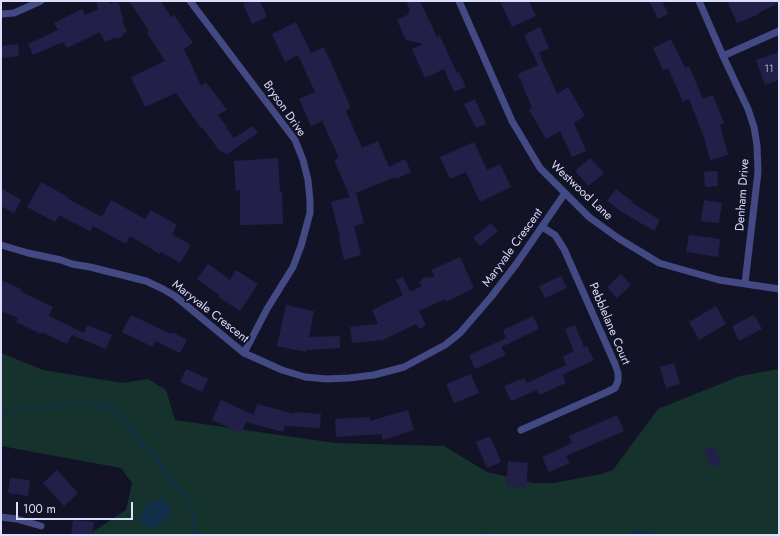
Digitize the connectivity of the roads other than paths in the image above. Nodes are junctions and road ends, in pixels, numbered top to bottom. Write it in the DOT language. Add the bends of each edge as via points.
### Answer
graph roads {
  1 [pos="41,1"];
  2 [pos="190,1"];
  3 [pos="459,1"];
  4 [pos="699,1"];
  5 [pos="1,14"];
  6 [pos="779,31"];
  7 [pos="723,56"];
  8 [pos="565,193"];
  9 [pos="542,227"];
  10 [pos="1,245"];
  11 [pos="745,283"];
  12 [pos="779,289"];
  13 [pos="244,353"];
  14 [pos="521,430"];
  15 [pos="1,517"];
  16 [pos="41,526"];
  1 -- 5 [label="street" via="14,13"];
  2 -- 13 [label="street, Bryson Drive" via="295,140 308,180 310,213 301,246"];
  3 -- 8 [label="street, Westwood Lane" via="512,121 540,168"];
  4 -- 7 [label="street, Denham Drive"];
  6 -- 7 [label="street"];
  7 -- 11 [label="street, Denham Drive" via="748,109 757,145 758,172"];
  8 -- 9 [label="street, Maryvale Crescent"];
  8 -- 11 [label="street, Westwood Lane" via="589,217 659,263 718,280"];
  9 -- 13 [label="street, Maryvale Crescent" via="491,297 460,333 445,345 404,367 374,375 326,379 305,377"];
  9 -- 14 [label="street, Pebblelane Court" via="555,235 564,249 616,364 618,381 615,388"];
  10 -- 13 [label="street, Maryvale Crescent" via="146,281 163,288"];
  11 -- 12 [label="street, Westwood Lane"];
  15 -- 16 [label="street"];
}
